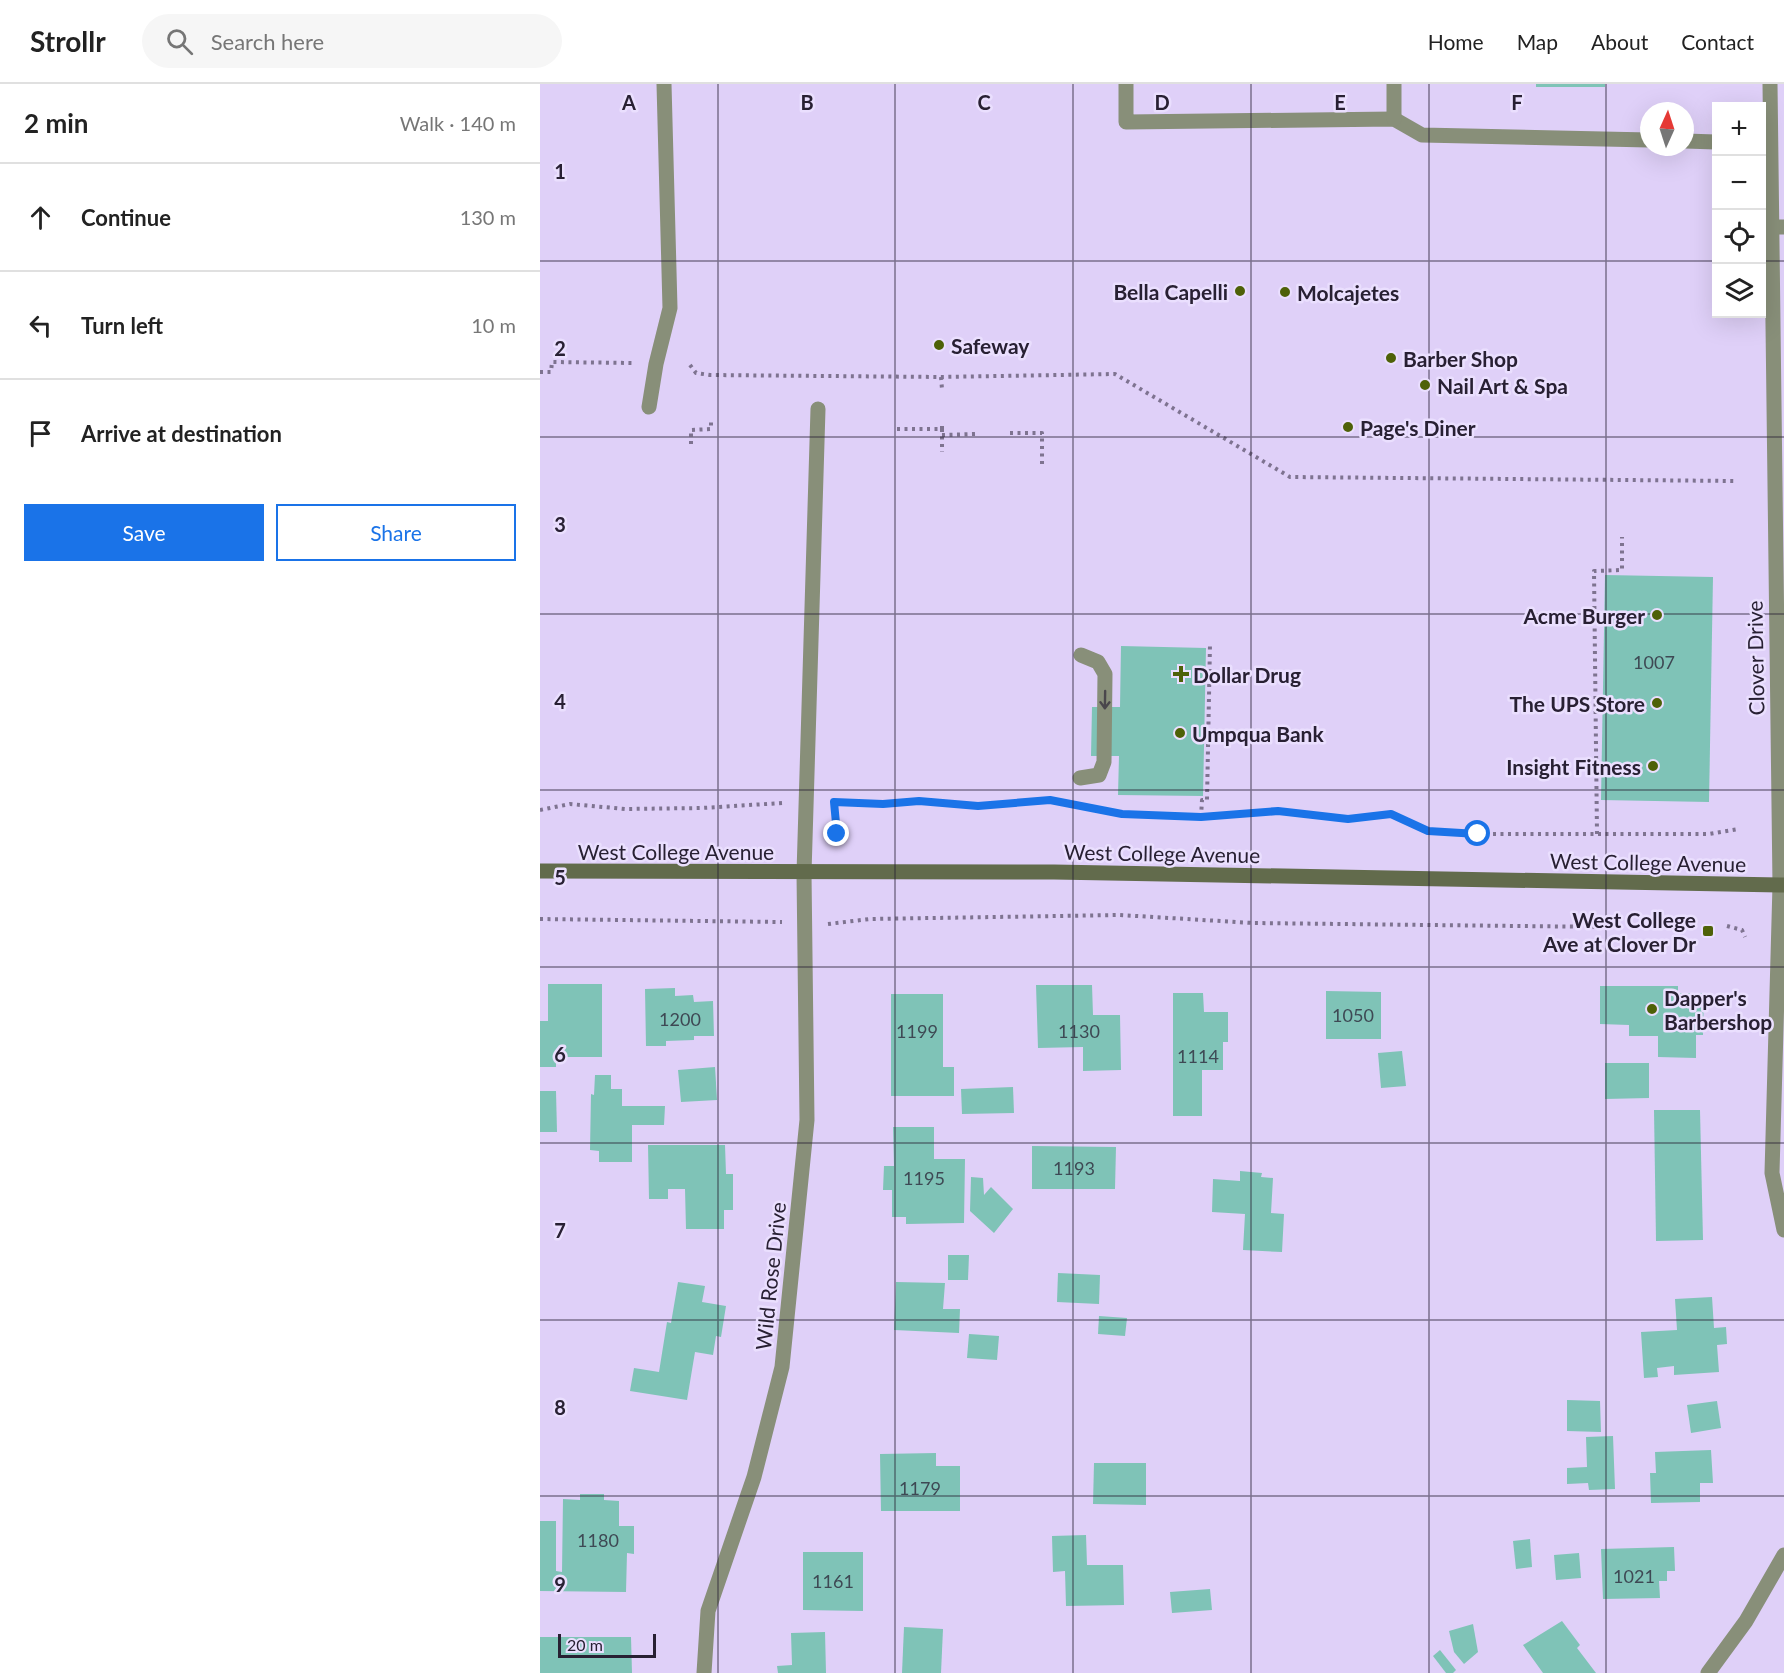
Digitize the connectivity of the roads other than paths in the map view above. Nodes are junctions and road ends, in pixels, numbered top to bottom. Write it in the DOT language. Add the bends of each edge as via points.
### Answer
graph roads {
  1 [pos="664,84"];
  2 [pos="1126,84"];
  3 [pos="1394,84"];
  4 [pos="1770,84"];
  5 [pos="1394,119"];
  6 [pos="1766,136"];
  7 [pos="1640,140"];
  8 [pos="1694,141"];
  9 [pos="1712,142"];
  10 [pos="1778,227"];
  11 [pos="1778,298"];
  12 [pos="649,407"];
  13 [pos="818,409"];
  14 [pos="1779,474"];
  15 [pos="1081,654"];
  16 [pos="1080,778"];
  17 [pos="540,871"];
  18 [pos="804,873"];
  19 [pos="1782,885"];
  20 [pos="1781,945"];
  21 [pos="1784,1230"];
  22 [pos="1784,1555"];
  23 [pos="704,1673"];
  24 [pos="1708,1673"];
  1 -- 12 [label="street" via="669,308"];
  2 -- 5 [label="street" via="1126,122"];
  3 -- 5 [label="street"];
  4 -- 6 [label="street, Clover Drive"];
  5 -- 7 [label="street" via="1422,135"];
  6 -- 10 [label="street, Clover Drive"];
  8 -- 9 [label="street"];
  10 -- 11 [label="street, Clover Drive"];
  11 -- 14 [label="street, Clover Drive"];
  13 -- 18 [label="street, Wild Rose Drive"];
  14 -- 19 [label="street, Clover Drive"];
  15 -- 16 [label="street, one-way" via="1098,662 1105,674 1104,762 1099,775"];
  17 -- 18 [label="main road, West College Avenue"];
  18 -- 19 [label="main road, West College Avenue" via="1054,872"];
  18 -- 23 [label="street, Wild Rose Drive" via="807,1120 782,1367 754,1477 708,1611"];
  19 -- 20 [label="street, Clover Drive"];
  20 -- 21 [label="street, Clover Drive" via="1772,1173"];
  22 -- 24 [label="street" via="1746,1621"];
}
